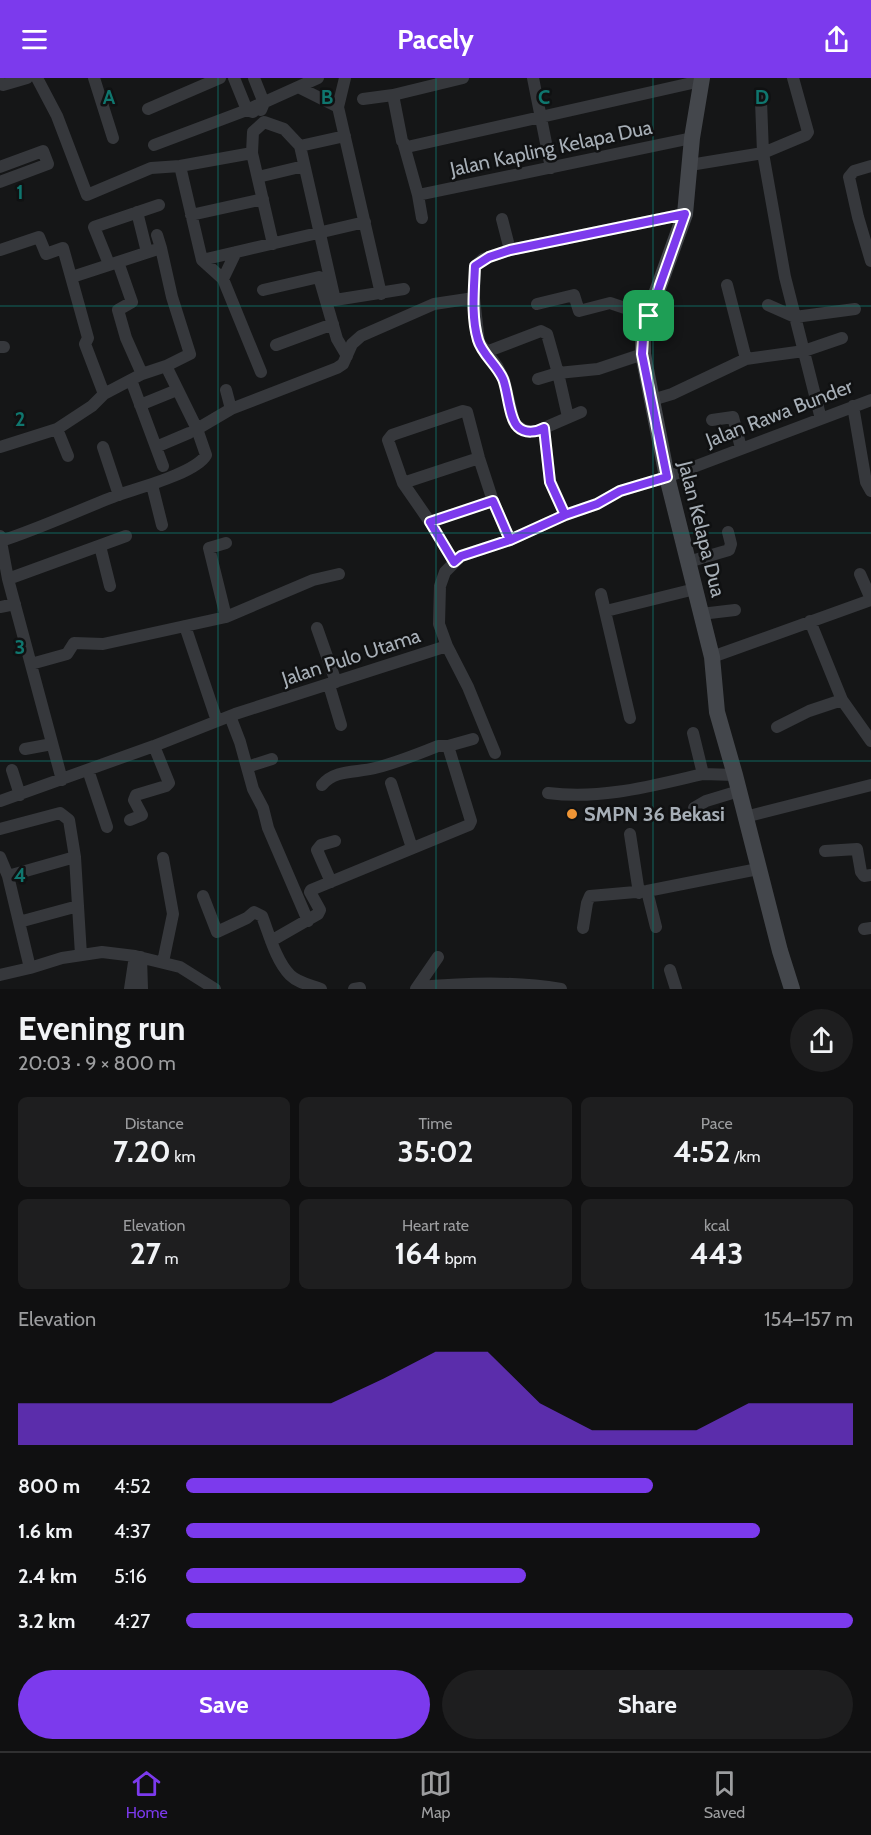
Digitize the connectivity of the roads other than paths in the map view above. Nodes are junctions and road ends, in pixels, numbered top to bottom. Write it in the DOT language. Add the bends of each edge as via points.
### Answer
graph roads {
  1 [pos="27,78"];
  2 [pos="37,78"];
  3 [pos="94,78"];
  4 [pos="220,78"];
  5 [pos="234,78"];
  6 [pos="254,78"];
  7 [pos="318,78"];
  8 [pos="345,78"];
  9 [pos="463,78"];
  10 [pos="533,78"];
  11 [pos="793,78"];
  12 [pos="702,79"];
  13 [pos="0,83"];
  14 [pos="419,83"];
  15 [pos="300,87"];
  16 [pos="393,95"];
  17 [pos="363,99"];
  18 [pos="761,101"];
  19 [pos="338,107"];
  20 [pos="148,109"];
  21 [pos="259,112"];
  22 [pos="541,117"];
  23 [pos="345,136"];
  24 [pos="112,138"];
  25 [pos="692,138"];
  26 [pos="154,145"];
  27 [pos="300,146"];
  28 [pos="404,146"];
  29 [pos="252,153"];
  30 [pos="763,153"];
  31 [pos="690,165"];
  32 [pos="180,166"];
  33 [pos="304,166"];
  34 [pos="871,166"];
  35 [pos="0,167"];
  36 [pos="551,168"];
  37 [pos="258,177"];
  38 [pos="0,182"];
  39 [pos="418,195"];
  40 [pos="263,199"];
  41 [pos="159,205"];
  42 [pos="137,212"];
  43 [pos="871,213"];
  44 [pos="685,214"];
  45 [pos="190,215"];
  46 [pos="858,217"];
  47 [pos="422,218"];
  48 [pos="502,219"];
  49 [pos="364,222"];
  50 [pos="320,233"];
  51 [pos="157,235"];
  52 [pos="273,244"];
  53 [pos="160,248"];
  54 [pos="0,250"];
  55 [pos="510,250"];
  56 [pos="147,252"];
  57 [pos="236,252"];
  58 [pos="870,255"];
  59 [pos="202,260"];
  60 [pos="113,263"];
  61 [pos="72,277"];
  62 [pos="223,279"];
  63 [pos="727,285"];
  64 [pos="404,289"];
  65 [pos="263,290"];
  66 [pos="381,294"];
  67 [pos="474,298"];
  68 [pos="537,304"];
  69 [pos="768,305"];
  70 [pos="855,309"];
  71 [pos="649,316"];
  72 [pos="795,317"];
  73 [pos="333,324"];
  74 [pos="842,338"];
  75 [pos="276,345"];
  76 [pos="804,351"];
  77 [pos="486,352"];
  78 [pos="642,354"];
  79 [pos="347,356"];
  80 [pos="746,359"];
  81 [pos="166,366"];
  82 [pos="261,372"];
  83 [pos="558,373"];
  84 [pos="136,377"];
  85 [pos="538,379"];
  86 [pos="226,390"];
  87 [pos="172,392"];
  88 [pos="104,394"];
  89 [pos="652,400"];
  90 [pos="871,400"];
  91 [pos="140,405"];
  92 [pos="853,406"];
  93 [pos="231,409"];
  94 [pos="581,412"];
  95 [pos="568,417"];
  96 [pos="821,419"];
  97 [pos="712,420"];
  98 [pos="544,428"];
  99 [pos="57,429"];
  100 [pos="193,431"];
  101 [pos="0,447"];
  102 [pos="103,447"];
  103 [pos="156,447"];
  104 [pos="741,448"];
  105 [pos="68,456"];
  106 [pos="479,458"];
  107 [pos="164,466"];
  108 [pos="667,477"];
  109 [pos="403,483"];
  110 [pos="152,485"];
  111 [pos="871,491"];
  112 [pos="119,495"];
  113 [pos="493,501"];
  114 [pos="565,515"];
  115 [pos="430,522"];
  116 [pos="162,525"];
  117 [pos="728,532"];
  118 [pos="126,536"];
  119 [pos="0,539"];
  120 [pos="510,540"];
  121 [pos="226,543"];
  122 [pos="100,546"];
  123 [pos="454,562"];
  124 [pos="688,562"];
  125 [pos="339,574"];
  126 [pos="860,574"];
  127 [pos="8,579"];
  128 [pos="110,586"];
  129 [pos="695,589"];
  130 [pos="601,594"];
  131 [pos="871,599"];
  132 [pos="15,604"];
  133 [pos="0,607"];
  134 [pos="735,610"];
  135 [pos="606,611"];
  136 [pos="701,614"];
  137 [pos="226,617"];
  138 [pos="810,621"];
  139 [pos="184,626"];
  140 [pos="317,628"];
  141 [pos="447,646"];
  142 [pos="712,657"];
  143 [pos="31,664"];
  144 [pos="332,684"];
  145 [pos="842,700"];
  146 [pos="230,716"];
  147 [pos="630,718"];
  148 [pos="218,721"];
  149 [pos="341,725"];
  150 [pos="777,727"];
  151 [pos="693,733"];
  152 [pos="869,736"];
  153 [pos="473,739"];
  154 [pos="52,744"];
  155 [pos="153,746"];
  156 [pos="448,746"];
  157 [pos="25,749"];
  158 [pos="495,753"];
  159 [pos="272,759"];
  160 [pos="247,767"];
  161 [pos="12,770"];
  162 [pos="88,770"];
  163 [pos="703,774"];
  164 [pos="62,780"];
  165 [pos="391,783"];
  166 [pos="737,783"];
  167 [pos="322,785"];
  168 [pos="871,785"];
  169 [pos="549,793"];
  170 [pos="20,795"];
  171 [pos="0,801"];
  172 [pos="694,808"];
  173 [pos="745,817"];
  174 [pos="130,820"];
  175 [pos="107,827"];
  176 [pos="0,829"];
  177 [pos="630,834"];
  178 [pos="335,841"];
  179 [pos="412,849"];
  180 [pos="825,851"];
  181 [pos="0,857"];
  182 [pos="75,857"];
  183 [pos="164,858"];
  184 [pos="758,869"];
  185 [pos="871,875"];
  186 [pos="8,876"];
  187 [pos="331,882"];
  188 [pos="643,892"];
  189 [pos="203,896"];
  190 [pos="78,906"];
  191 [pos="308,921"];
  192 [pos="19,922"];
  193 [pos="656,927"];
  194 [pos="583,928"];
  195 [pos="271,941"];
  196 [pos="81,955"];
  197 [pos="138,957"];
  198 [pos="438,957"];
  199 [pos="163,962"];
  200 [pos="30,968"];
  201 [pos="670,970"];
  202 [pos="0,975"];
  203 [pos="417,988"];
  204 [pos="130,989"];
  205 [pos="142,989"];
  206 [pos="215,989"];
  207 [pos="321,989"];
  208 [pos="561,989"];
  209 [pos="676,989"];
  210 [pos="792,989"];
  1 -- 13 [label="street" via="3,86"];
  2 -- 32 [label="street" via="57,116 87,195 151,168"];
  3 -- 24 [label="street"];
  4 -- 20 [label="street"];
  5 -- 21 [label="street"];
  6 -- 21 [label="street"];
  7 -- 15 [label="street"];
  8 -- 19 [label="street"];
  9 -- 14 [label="street"];
  10 -- 22 [label="street"];
  11 -- 30 [label="street" via="808,132"];
  12 -- 22 [label="street, Jalan Kapling Kelapa Dua"];
  12 -- 25 [label="main road, Jalan Kelapa Dua"];
  14 -- 16 [label="street"];
  15 -- 19 [label="street"];
  15 -- 21 [label="street"];
  16 -- 17 [label="street"];
  16 -- 28 [label="street"];
  18 -- 30 [label="street"];
  19 -- 23 [label="street"];
  21 -- 26 [label="street"];
  21 -- 27 [label="street"];
  21 -- 29 [label="street"];
  22 -- 28 [label="street, Jalan Kapling Kelapa Dua"];
  22 -- 36 [label="street"];
  23 -- 27 [label="street"];
  23 -- 49 [label="street"];
  25 -- 31 [label="main road, Jalan Kelapa Dua"];
  25 -- 36 [label="street, Jalan Kapling Kelapa Dua"];
  27 -- 33 [label="street"];
  28 -- 39 [label="street"];
  29 -- 32 [label="street"];
  29 -- 37 [label="street"];
  30 -- 31 [label="street"];
  30 -- 72 [label="street"];
  31 -- 44 [label="main road, Jalan Kelapa Dua"];
  32 -- 45 [label="street"];
  33 -- 37 [label="street"];
  33 -- 50 [label="street"];
  34 -- 46 [label="street" via="854,171 849,177"];
  35 -- 38 [label="street" via="43,151 48,164"];
  36 -- 39 [label="street, Jalan Kapling Kelapa Dua"];
  37 -- 40 [label="street"];
  39 -- 47 [label="street"];
  40 -- 45 [label="street"];
  40 -- 52 [label="street"];
  41 -- 42 [label="street"];
  42 -- 56 [label="street"];
  42 -- 60 [label="street" via="94,226"];
  43 -- 46 [label="street"];
  44 -- 55 [label="street"];
  44 -- 71 [label="main road, Jalan Kelapa Dua"];
  45 -- 59 [label="street"];
  46 -- 58 [label="street"];
  48 -- 55 [label="street"];
  49 -- 50 [label="street"];
  49 -- 66 [label="street"];
  50 -- 52 [label="street"];
  50 -- 66 [label="street" via="335,300"];
  51 -- 53 [label="street"];
  52 -- 57 [label="street"];
  53 -- 56 [label="street"];
  53 -- 81 [label="street" via="190,354"];
  54 -- 61 [label="street" via="39,237 46,254 63,248"];
  55 -- 67 [label="street" via="475,266"];
  56 -- 60 [label="street"];
  57 -- 59 [label="street"];
  57 -- 62 [label="street"];
  59 -- 62 [label="street"];
  60 -- 61 [label="street"];
  60 -- 84 [label="street" via="132,302 118,310"];
  61 -- 88 [label="street" via="86,344"];
  62 -- 82 [label="street"];
  63 -- 80 [label="street"];
  64 -- 66 [label="street"];
  65 -- 73 [label="street" via="319,277"];
  67 -- 77 [label="street" via="479,342"];
  67 -- 79 [label="street" via="434,304 361,336"];
  68 -- 71 [label="street" via="574,295 579,311 610,303"];
  69 -- 72 [label="street"];
  70 -- 72 [label="street"];
  71 -- 78 [label="main road, Jalan Kelapa Dua"];
  72 -- 76 [label="street"];
  73 -- 75 [label="street"];
  73 -- 79 [label="street" via="336,339"];
  74 -- 76 [label="street"];
  76 -- 80 [label="street"];
  76 -- 96 [label="street"];
  77 -- 83 [label="street" via="541,331 547,334"];
  77 -- 98 [label="street" via="504,380 514,422 531,432"];
  78 -- 83 [label="street" via="598,369"];
  78 -- 89 [label="main road, Jalan Kelapa Dua"];
  79 -- 93 [label="street" via="337,368"];
  80 -- 89 [label="street"];
  81 -- 84 [label="street"];
  81 -- 100 [label="street"];
  83 -- 85 [label="street"];
  83 -- 95 [label="street"];
  84 -- 88 [label="street"];
  84 -- 91 [label="street"];
  86 -- 93 [label="street"];
  87 -- 91 [label="street"];
  88 -- 99 [label="street"];
  89 -- 108 [label="main road, Jalan Kelapa Dua"];
  90 -- 92 [label="street, Jalan Rawa Bunder"];
  91 -- 103 [label="street"];
  92 -- 96 [label="street, Jalan Rawa Bunder"];
  92 -- 111 [label="street" via="866,482"];
  93 -- 100 [label="street"];
  94 -- 95 [label="street"];
  95 -- 98 [label="street"];
  96 -- 104 [label="street, Jalan Rawa Bunder"];
  97 -- 104 [label="street" via="733,417"];
  98 -- 114 [label="street" via="550,482"];
  99 -- 101 [label="street"];
  99 -- 105 [label="street"];
  100 -- 103 [label="street"];
  100 -- 110 [label="street" via="204,458"];
  102 -- 112 [label="street"];
  103 -- 107 [label="street"];
  104 -- 108 [label="street, Jalan Rawa Bunder"];
  106 -- 109 [label="street"];
  106 -- 109 [label="street" via="467,412 463,411 388,438"];
  106 -- 113 [label="street"];
  108 -- 114 [label="street" via="620,491"];
  108 -- 124 [label="main road, Jalan Kelapa Dua"];
  109 -- 115 [label="street"];
  110 -- 112 [label="street"];
  110 -- 116 [label="street"];
  112 -- 119 [label="street" via="43,527"];
  113 -- 115 [label="street"];
  113 -- 120 [label="street"];
  114 -- 120 [label="street"];
  115 -- 123 [label="street"];
  117 -- 124 [label="street" via="729,550"];
  118 -- 122 [label="street"];
  119 -- 127 [label="street"];
  120 -- 123 [label="street" via="461,556"];
  121 -- 137 [label="street" via="209,548"];
  122 -- 127 [label="street"];
  122 -- 128 [label="street"];
  123 -- 141 [label="street, Jalan Pulo Utama" via="440,586 440,624"];
  124 -- 129 [label="main road, Jalan Kelapa Dua"];
  125 -- 137 [label="street" via="313,580"];
  126 -- 131 [label="street"];
  127 -- 132 [label="street"];
  129 -- 135 [label="street"];
  129 -- 136 [label="main road, Jalan Kelapa Dua"];
  130 -- 135 [label="street"];
  131 -- 138 [label="street"];
  132 -- 133 [label="street"];
  132 -- 143 [label="street"];
  134 -- 136 [label="street"];
  135 -- 147 [label="street"];
  136 -- 142 [label="main road, Jalan Kelapa Dua"];
  137 -- 139 [label="street"];
  138 -- 142 [label="street"];
  138 -- 145 [label="street"];
  139 -- 143 [label="street" via="103,644 74,643 67,654"];
  139 -- 148 [label="street"];
  140 -- 144 [label="street"];
  141 -- 144 [label="street, Jalan Pulo Utama"];
  141 -- 158 [label="street"];
  142 -- 166 [label="main road, Jalan Kelapa Dua" via="717,712"];
  143 -- 154 [label="street"];
  144 -- 146 [label="street, Jalan Pulo Utama"];
  144 -- 149 [label="street"];
  145 -- 150 [label="street"];
  145 -- 152 [label="street"];
  146 -- 148 [label="street, Jalan Pulo Utama"];
  146 -- 160 [label="street"];
  148 -- 155 [label="street, Jalan Pulo Utama"];
  151 -- 163 [label="street"];
  153 -- 156 [label="street"];
  154 -- 157 [label="street"];
  154 -- 164 [label="street"];
  155 -- 162 [label="street, Jalan Pulo Utama"];
  155 -- 174 [label="street" via="169,783 136,795 134,800 142,815"];
  156 -- 167 [label="street" via="375,768 340,773"];
  156 -- 179 [label="street" via="471,820 469,825"];
  159 -- 160 [label="street"];
  160 -- 191 [label="street"];
  161 -- 170 [label="street"];
  162 -- 164 [label="street, Jalan Pulo Utama"];
  162 -- 175 [label="street"];
  163 -- 166 [label="street"];
  163 -- 169 [label="street" via="588,796"];
  164 -- 170 [label="street, Jalan Pulo Utama"];
  165 -- 179 [label="street"];
  166 -- 172 [label="street"];
  166 -- 173 [label="main road, Jalan Kelapa Dua"];
  168 -- 173 [label="street"];
  170 -- 171 [label="street, Jalan Pulo Utama"];
  173 -- 184 [label="main road, Jalan Kelapa Dua"];
  176 -- 182 [label="street" via="60,813 69,820"];
  177 -- 188 [label="street"];
  178 -- 187 [label="street" via="317,850"];
  179 -- 187 [label="street"];
  180 -- 185 [label="street" via="857,849 861,872"];
  181 -- 186 [label="street"];
  182 -- 186 [label="street"];
  182 -- 190 [label="street"];
  183 -- 199 [label="street" via="173,914"];
  184 -- 188 [label="street"];
  184 -- 210 [label="main road, Jalan Kelapa Dua"];
  186 -- 192 [label="street"];
  187 -- 191 [label="street" via="310,891 320,910"];
  188 -- 193 [label="street"];
  188 -- 194 [label="street" via="588,896"];
  189 -- 195 [label="street" via="217,932 254,912 262,916"];
  190 -- 192 [label="street"];
  190 -- 196 [label="street"];
  191 -- 195 [label="street"];
  192 -- 200 [label="street"];
  195 -- 207 [label="street" via="290,975"];
  196 -- 197 [label="street" via="102,952"];
  196 -- 200 [label="street"];
  197 -- 199 [label="street"];
  197 -- 204 [label="street"];
  197 -- 205 [label="street"];
  198 -- 203 [label="street"];
  199 -- 206 [label="street" via="180,967"];
  200 -- 202 [label="street"];
  201 -- 209 [label="street"];
  203 -- 208 [label="street" via="529,984"];
}
